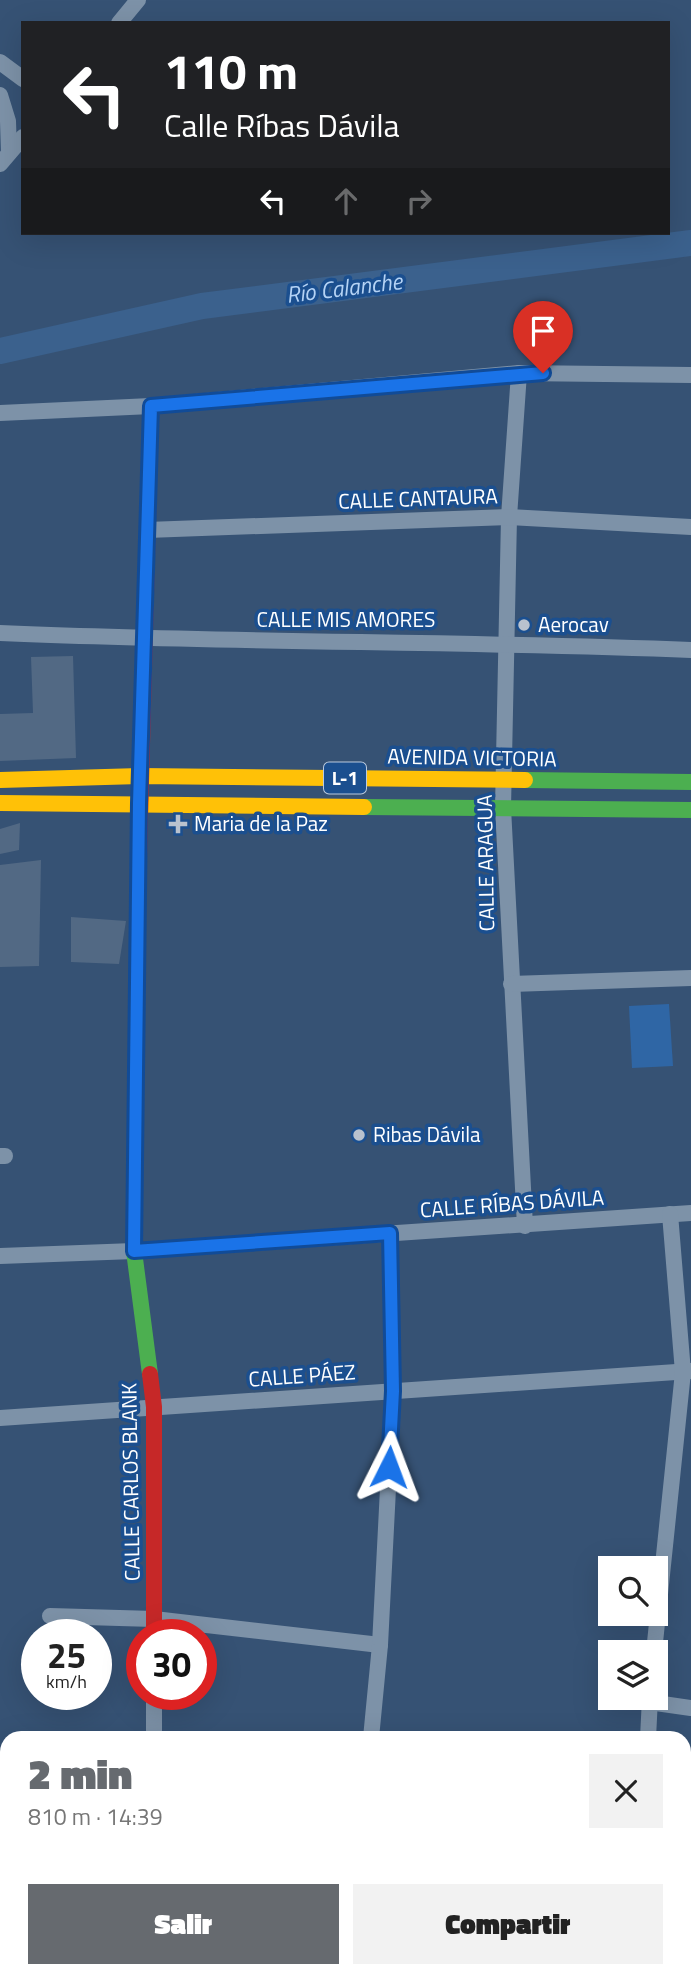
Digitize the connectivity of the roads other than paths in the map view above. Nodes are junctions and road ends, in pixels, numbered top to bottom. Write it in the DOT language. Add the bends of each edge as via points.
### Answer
graph roads {
  1 [pos="138,0"];
  2 [pos="121,21"];
  3 [pos="0,62"];
  4 [pos="21,78"];
  5 [pos="0,94"];
  6 [pos="21,139"];
  7 [pos="4,158"];
  8 [pos="519,373"];
  9 [pos="691,374"];
  10 [pos="151,406"];
  11 [pos="0,413"];
  12 [pos="509,517"];
  13 [pos="691,527"];
  14 [pos="147,530"];
  15 [pos="0,634"];
  16 [pos="144,639"];
  17 [pos="505,642"];
  18 [pos="691,650"];
  19 [pos="140,776"];
  20 [pos="505,779"];
  21 [pos="0,780"];
  22 [pos="691,782"];
  23 [pos="0,803"];
  24 [pos="139,803"];
  25 [pos="503,808"];
  26 [pos="691,810"];
  27 [pos="691,978"];
  28 [pos="511,984"];
  29 [pos="691,1213"];
  30 [pos="670,1214"];
  31 [pos="526,1226"];
  32 [pos="390,1233"];
  33 [pos="134,1251"];
  34 [pos="0,1256"];
  35 [pos="687,1371"];
  36 [pos="393,1391"];
  37 [pos="154,1408"];
  38 [pos="0,1418"];
  39 [pos="50,1616"];
  40 [pos="154,1619"];
  41 [pos="126,1624"];
  42 [pos="217,1632"];
  43 [pos="655,1640"];
  44 [pos="380,1645"];
  45 [pos="668,1704"];
  46 [pos="691,1708"];
  47 [pos="154,1710"];
  48 [pos="649,1710"];
  49 [pos="154,1731"];
  50 [pos="372,1731"];
  51 [pos="648,1731"];
  1 -- 2 [label="street"];
  3 -- 4 [label="street"];
  5 -- 7 [label="street" via="8,121"];
  6 -- 7 [label="street"];
  8 -- 9 [label="street"];
  8 -- 10 [label="street"];
  8 -- 12 [label="street, CALLE ARAGUA"];
  10 -- 11 [label="street"];
  10 -- 14 [label="main road, CALLE CARLOS BLANK"];
  12 -- 13 [label="street, CALLE CANTAURA"];
  12 -- 14 [label="street, CALLE CANTAURA"];
  12 -- 17 [label="street, CALLE ARAGUA"];
  14 -- 16 [label="main road, CALLE CARLOS BLANK"];
  15 -- 16 [label="street, CALLE MIS AMORES"];
  16 -- 17 [label="street, CALLE MIS AMORES"];
  16 -- 19 [label="main road, CALLE CARLOS BLANK"];
  17 -- 18 [label="street, CALLE MIS AMORES"];
  17 -- 20 [label="street, CALLE ARAGUA"];
  19 -- 20 [label="main road, AVENIDA VICTORIA / L-1"];
  19 -- 21 [label="main road, AVENIDA VICTORIA / L-1"];
  19 -- 24 [label="main road, CALLE CARLOS BLANK"];
  20 -- 22 [label="main road, AVENIDA VICTORIA / L-1"];
  20 -- 25 [label="street, CALLE ARAGUA"];
  23 -- 24 [label="main road, L-1"];
  24 -- 25 [label="main road, L-1"];
  24 -- 33 [label="main road, CALLE CARLOS BLANK"];
  25 -- 26 [label="main road, L-1"];
  25 -- 28 [label="street, CALLE ARAGUA"];
  27 -- 28 [label="street"];
  28 -- 31 [label="street, CALLE ARAGUA"];
  29 -- 30 [label="street, CALLE RÍBAS DÁVILA"];
  30 -- 31 [label="street, CALLE RÍBAS DÁVILA"];
  30 -- 35 [label="street"];
  31 -- 32 [label="street, CALLE RÍBAS DÁVILA"];
  32 -- 33 [label="street, CALLE RÍBAS DÁVILA"];
  32 -- 36 [label="street"];
  33 -- 34 [label="street, CALLE RÍBAS DÁVILA"];
  33 -- 37 [label="main road, CALLE CARLOS BLANK"];
  35 -- 36 [label="street, CALLE PÁEZ"];
  35 -- 43 [label="street"];
  36 -- 37 [label="street, CALLE PÁEZ"];
  36 -- 44 [label="street"];
  37 -- 38 [label="street, CALLE PÁEZ"];
  37 -- 40 [label="main road, CALLE CARLOS BLANK"];
  39 -- 41 [label="street"];
  42 -- 44 [label="street"];
  44 -- 50 [label="street"];
  45 -- 46 [label="street"];
  47 -- 49 [label="street"];
  48 -- 51 [label="street"];
}
